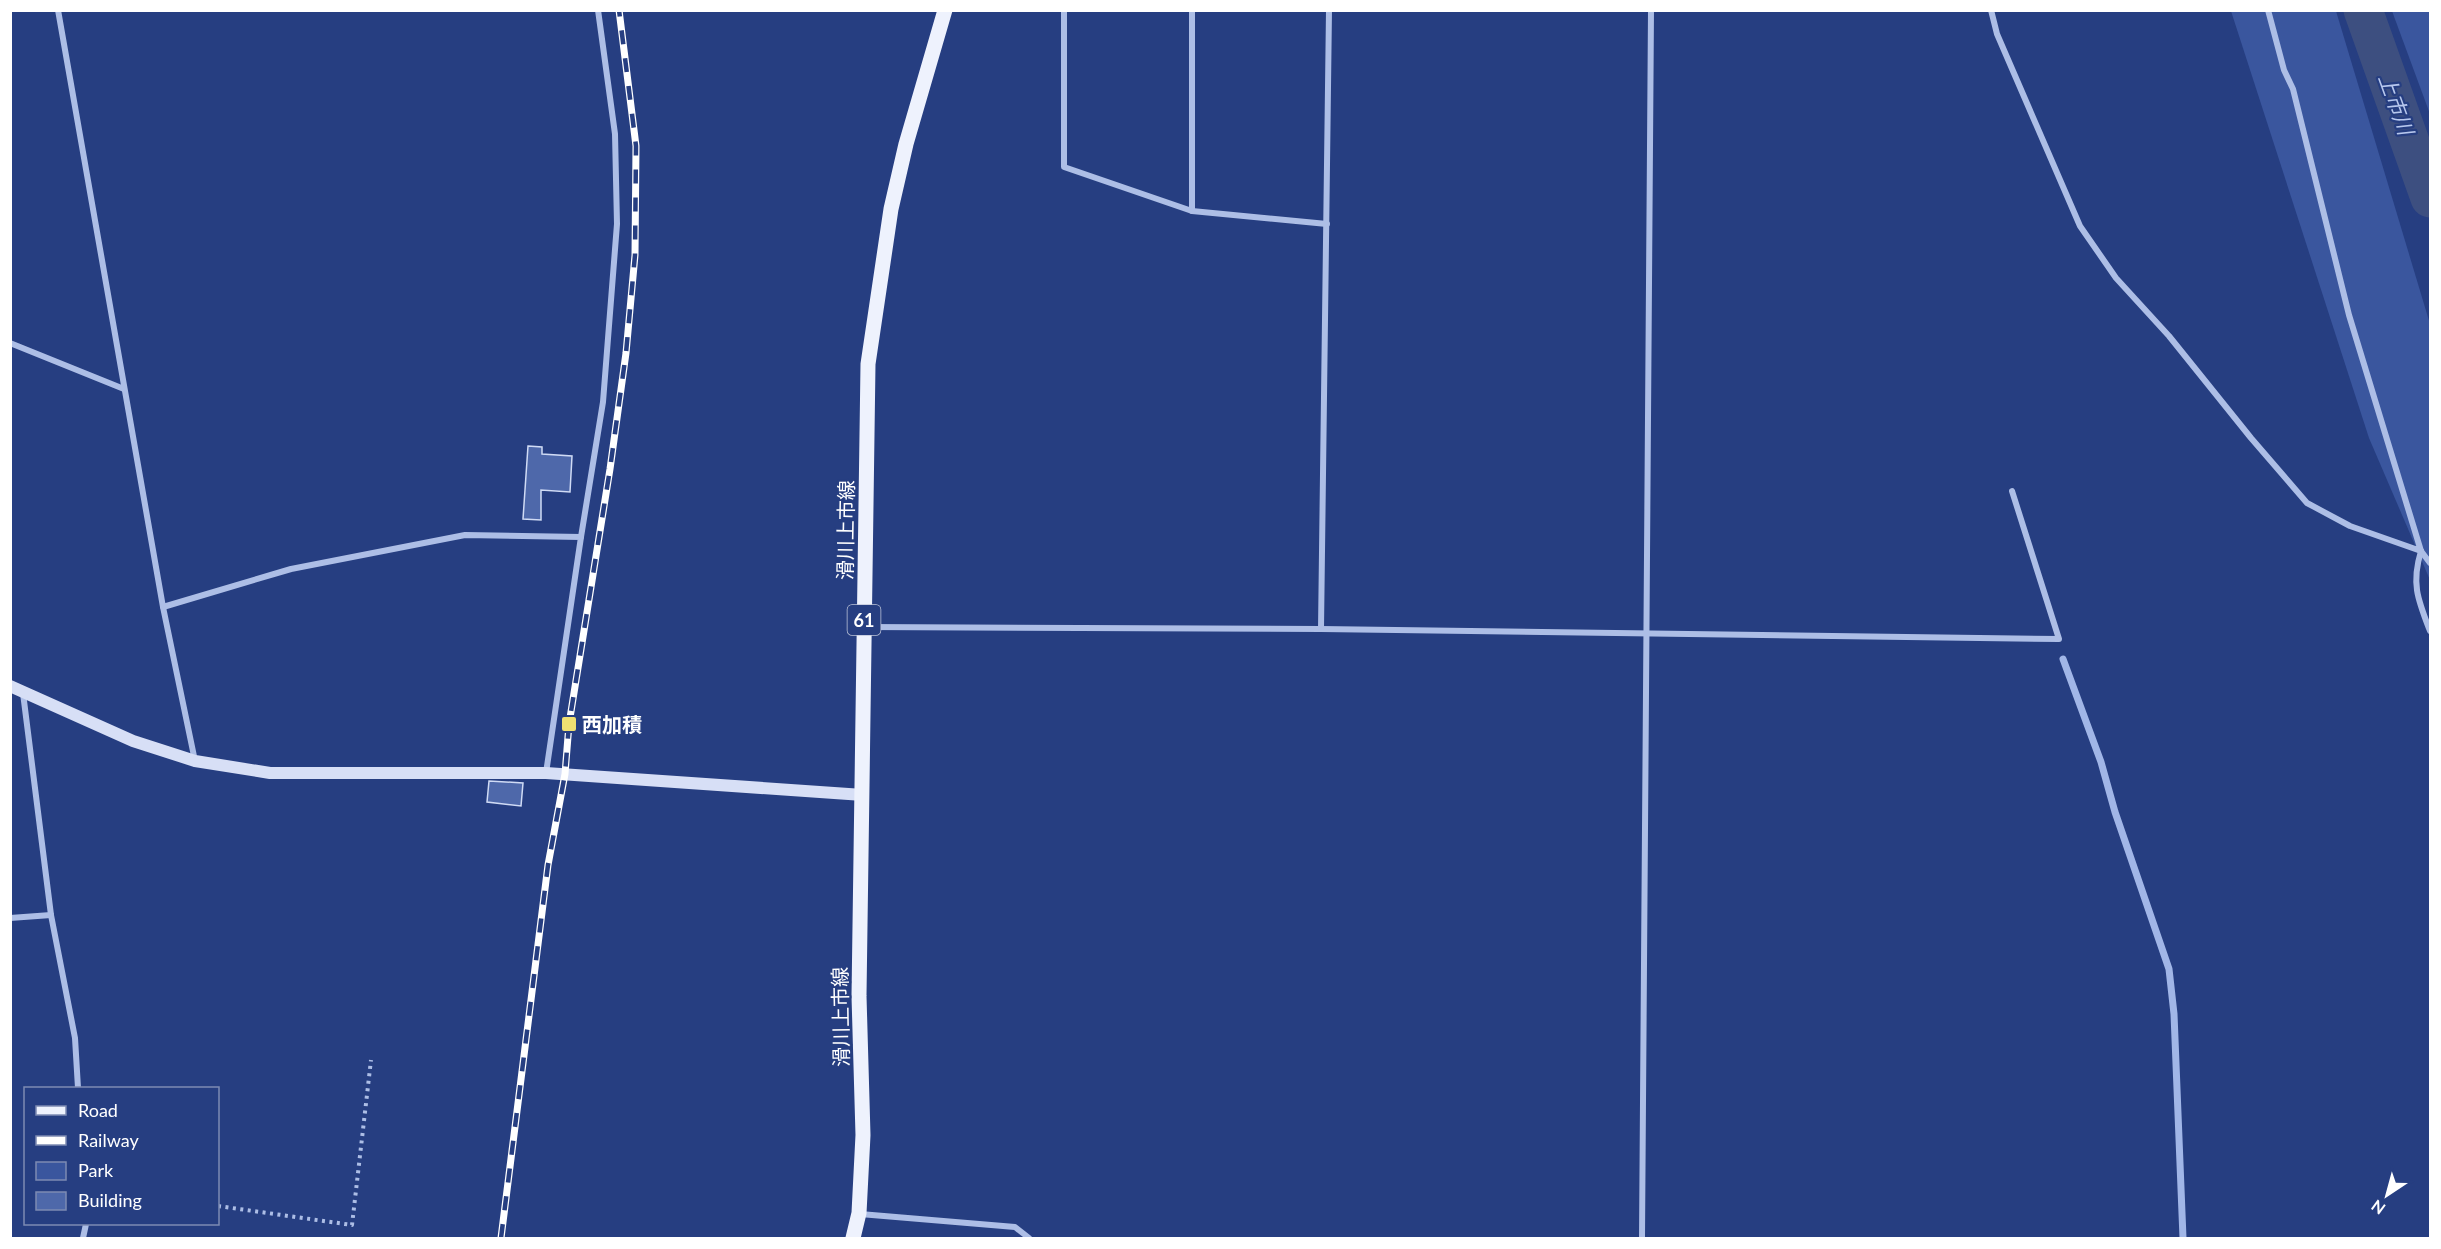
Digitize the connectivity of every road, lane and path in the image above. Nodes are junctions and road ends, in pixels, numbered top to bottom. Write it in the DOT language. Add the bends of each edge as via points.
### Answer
graph roads {
  1 [pos="58,10"];
  2 [pos="598,10"];
  3 [pos="945,10"];
  4 [pos="1064,10"];
  5 [pos="1192,10"];
  6 [pos="1329,10"];
  7 [pos="1652,10"];
  8 [pos="1991,10"];
  9 [pos="2268,10"];
  10 [pos="1192,211"];
  11 [pos="1327,224"];
  12 [pos="10,343"];
  13 [pos="124,389"];
  14 [pos="2012,491"];
  15 [pos="581,537"];
  16 [pos="2421,551"];
  17 [pos="2430,563"];
  18 [pos="163,607"];
  19 [pos="864,627"];
  20 [pos="1320,629"];
  21 [pos="2430,631"];
  22 [pos="1645,633"];
  23 [pos="10,686"];
  24 [pos="23,692"];
  25 [pos="195,762"];
  26 [pos="546,773"];
  27 [pos="863,795"];
  28 [pos="51,915"];
  29 [pos="10,918"];
  30 [pos="372,1060"];
  31 [pos="78,1087"];
  32 [pos="219,1206"];
  33 [pos="859,1214"];
  34 [pos="853,1239"];
  35 [pos="1029,1239"];
  36 [pos="1642,1239"];
  1 -- 13 [label="street"];
  2 -- 15 [label="street" via="615,134 617,224 603,402"];
  3 -- 19 [label="main road, 滑川上市線 / 61" via="898,177 873,318 868,364"];
  4 -- 10 [label="street" via="1064,167"];
  5 -- 10 [label="street"];
  6 -- 11 [label="street"];
  7 -- 22 [label="street"];
  8 -- 16 [label="street" via="1997,34 2080,226 2116,278 2307,503 2350,526"];
  9 -- 16 [label="street" via="2293,89 2349,315"];
  10 -- 11 [label="street"];
  11 -- 20 [label="street"];
  12 -- 13 [label="street"];
  13 -- 18 [label="street"];
  14 -- 22 [label="street" via="2060,639"];
  15 -- 18 [label="street" via="465,535 291,569"];
  15 -- 26 [label="street"];
  16 -- 17 [label="street"];
  16 -- 21 [label="street" via="2414,574"];
  18 -- 25 [label="street"];
  19 -- 20 [label="street"];
  19 -- 27 [label="main road, 滑川上市線 / 61"];
  20 -- 22 [label="street"];
  22 -- 36 [label="street"];
  23 -- 24 [label="street"];
  24 -- 25 [label="street" via="133,741"];
  24 -- 28 [label="street"];
  25 -- 26 [label="street" via="270,773"];
  26 -- 27 [label="street"];
  27 -- 33 [label="main road, 滑川上市線 / 61" via="859,996 863,1135"];
  28 -- 29 [label="street"];
  28 -- 31 [label="street" via="75,1038"];
  30 -- 32 [label="path" via="352,1225"];
  33 -- 34 [label="main road, 滑川上市線 / 61"];
  33 -- 35 [label="street" via="1015,1227"];
}
